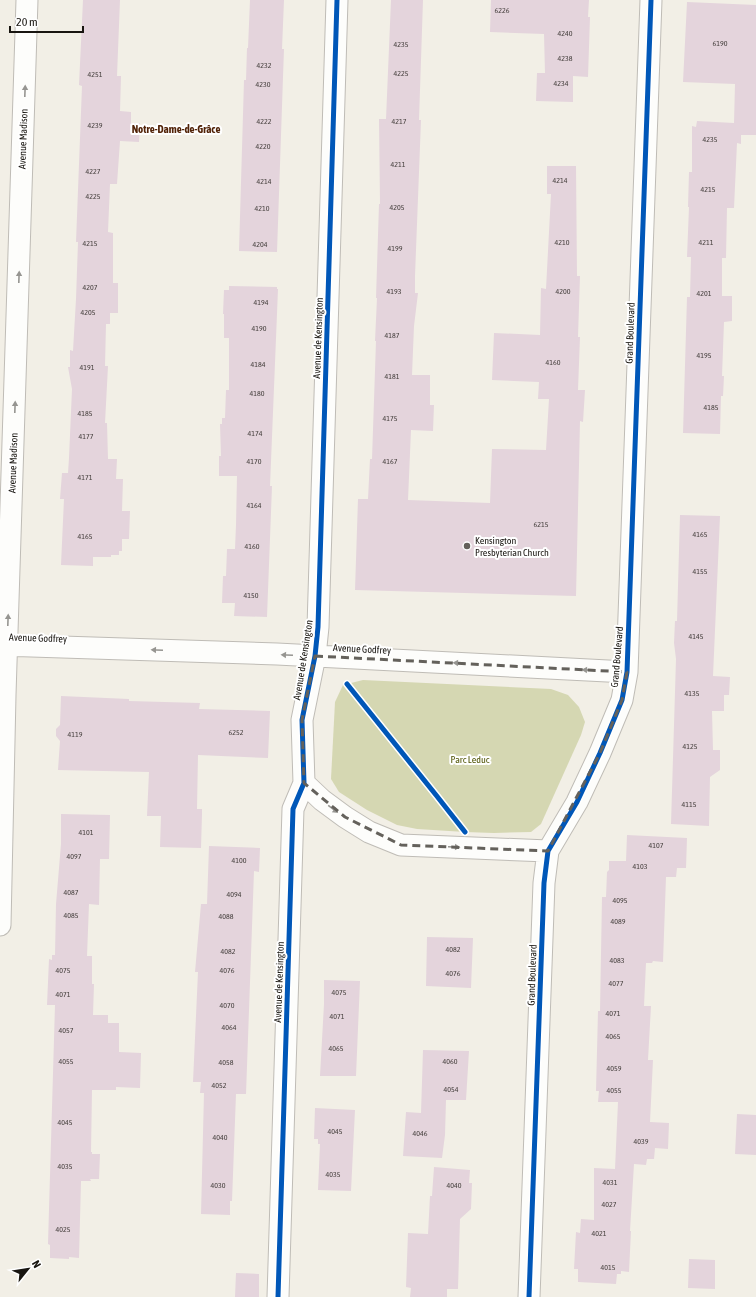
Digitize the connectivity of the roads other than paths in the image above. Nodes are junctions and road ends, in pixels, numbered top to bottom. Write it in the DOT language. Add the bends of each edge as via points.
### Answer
graph roads {
  1 [pos="27,0"];
  2 [pos="337,0"];
  3 [pos="651,0"];
  4 [pos="4,645"];
  5 [pos="314,656"];
  6 [pos="627,672"];
  7 [pos="304,783"];
  8 [pos="548,851"];
  9 [pos="0,925"];
  10 [pos="278,1297"];
  11 [pos="528,1297"];
  4 -- 1 [label="street, Avenue Madison, one-way"];
  2 -- 5 [label="street, Avenue de Kensington" via="318,627"];
  3 -- 6 [label="street, Grand Boulevard"];
  5 -- 4 [label="street, Avenue Godfrey, one-way"];
  4 -- 9 [label="street, Avenue Madison"];
  6 -- 5 [label="street, Avenue Godfrey, one-way"];
  5 -- 7 [label="street, Avenue de Kensington" via="302,720"];
  6 -- 8 [label="street, Grand Boulevard" via="622,700 600,753 577,802"];
  7 -- 8 [label="street, one-way" via="345,817 369,832 401,845"];
  7 -- 10 [label="street, Avenue de Kensington" via="293,809"];
  8 -- 11 [label="street, Grand Boulevard" via="544,883"];
}
